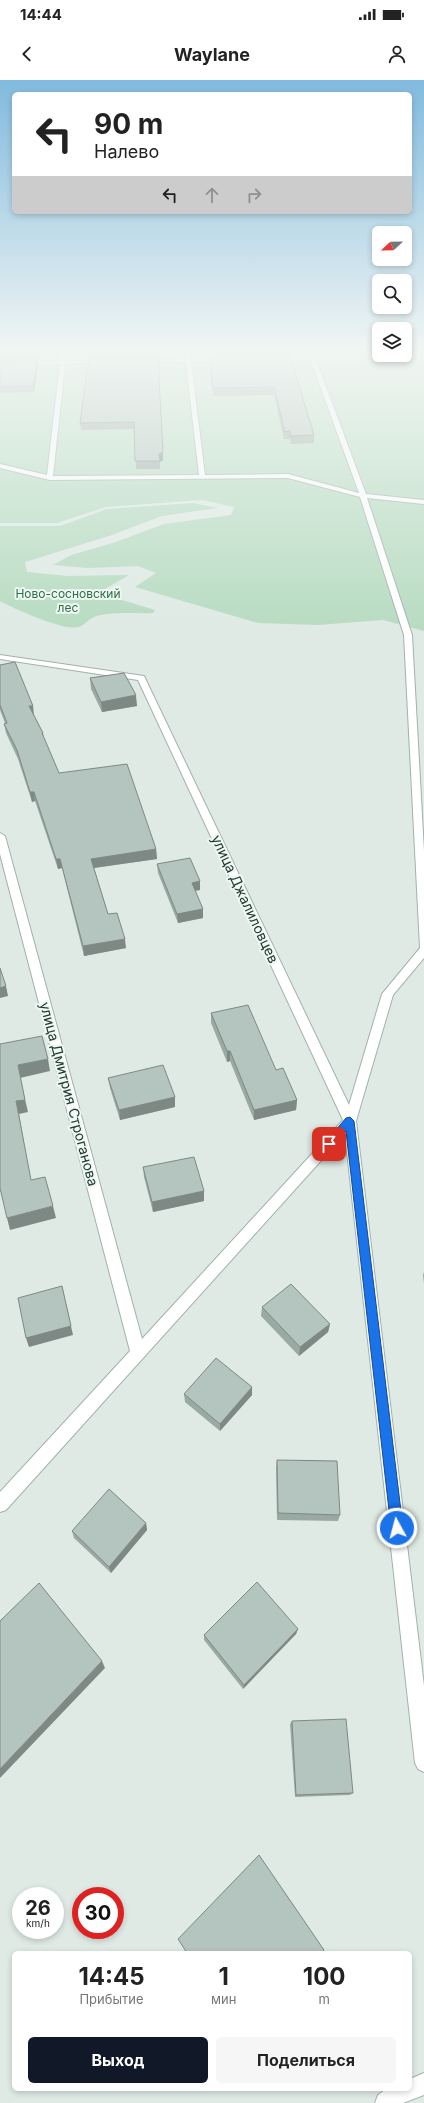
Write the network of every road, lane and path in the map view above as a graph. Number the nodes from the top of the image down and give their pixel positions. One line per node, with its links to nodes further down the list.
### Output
1 (54, 443): 6 (street)
2 (198, 443): 5 (street)
3 (343, 443): 7 (street)
4 (0, 466): 6 (street)
5 (202, 476): 6 (street); 7 (street)
6 (50, 478)
7 (363, 496): 8 (street); 11 (street)
8 (424, 502)
9 (0, 657): 13 (street, улица Джалиловцев)
10 (0, 836): 14 (street, улица Дмитрия Строганова)
11 (424, 946)
12 (424, 952): 13 (street)
13 (350, 1121): 14 (street); 16 (street)
14 (138, 1352): 15 (street)
15 (0, 1504)
16 (424, 1763)
17 (424, 2084): 18 (street)
18 (412, 2089)
19 (406, 2091): 20 (street)
20 (386, 2103)

